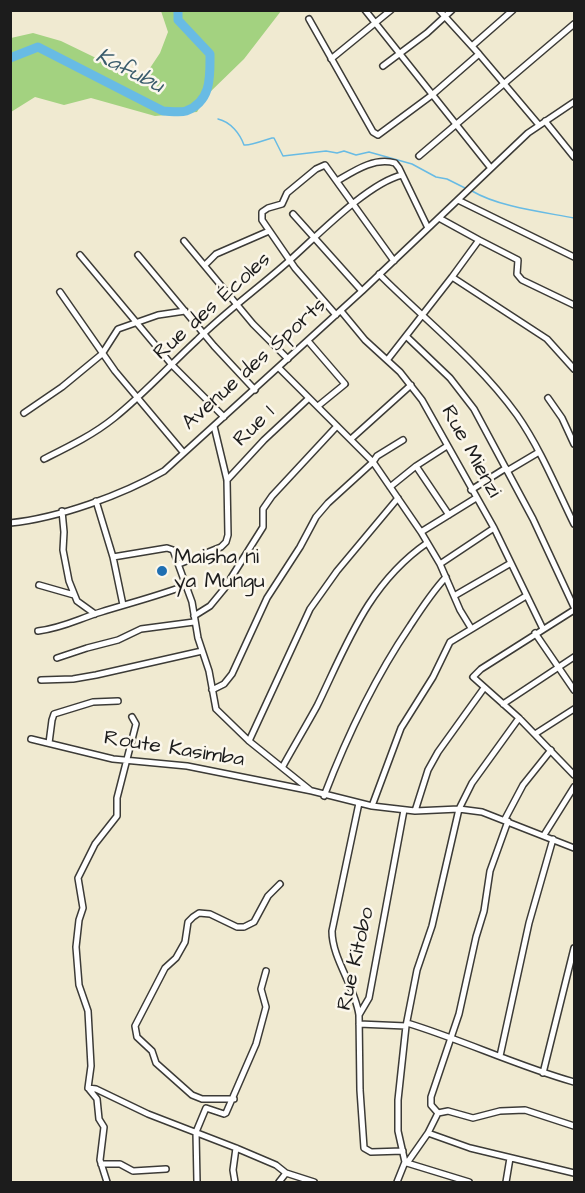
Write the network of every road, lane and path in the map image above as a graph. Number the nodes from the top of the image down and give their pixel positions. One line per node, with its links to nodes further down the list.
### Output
1 (365, 10): 8 (street)
2 (390, 10): 8 (street)
3 (440, 10): 6 (street)
4 (452, 10): 6 (street)
5 (513, 10): 10 (street)
6 (445, 17): 10 (street); 12 (street)
7 (309, 19): 13 (street)
8 (376, 24): 12 (street); 13 (street)
9 (574, 24): 15 (street)
10 (472, 46): 11 (street)
11 (479, 54): 15 (street); 16 (street)
12 (400, 55): 14 (street); 16 (street)
13 (331, 58): 16 (street)
14 (383, 66)
15 (504, 85): 19 (street); 20 (street)
16 (432, 95): 19 (street)
17 (574, 102): 18 (street)
18 (545, 121): 20 (street); 22 (street)
19 (456, 124): 21 (street); 23 (street)
20 (538, 125): 23 (street)
21 (419, 156)
22 (574, 157)
23 (490, 168): 26 (street, Avenue des Sports)
24 (402, 176): 25 (street); 27 (street, Rue des Écoles); 30 (street)
25 (336, 181): 27 (street); 31 (street, Rue Mienzi)
26 (458, 200): 29 (street, Avenue des Sports); 37 (street)
27 (353, 205): 32 (street, Rue des Écoles); 39 (street)
28 (293, 214): 32 (street)
29 (439, 218): 30 (street, Avenue des Sports); 33 (street)
30 (428, 228): 39 (street, Avenue des Sports)
31 (269, 231): 38 (street, Rue Mienzi); 40 (street)
32 (314, 238): 38 (street, Rue des Écoles); 43 (street)
33 (479, 240): 42 (street); 46 (street)
34 (184, 241): 40 (street)
35 (80, 255): 50 (street)
36 (138, 255): 47 (street)
37 (574, 257)
38 (290, 261): 45 (street, Rue des Écoles); 48 (street, Rue Mienzi)
39 (394, 261): 41 (street, Avenue des Sports)
40 (205, 265): 45 (street)
41 (379, 274): 43 (street, Avenue des Sports); 49 (street)
42 (452, 278): 49 (street); 59 (street)
43 (362, 291): 48 (street, Avenue des Sports)
44 (60, 292): 54 (street)
45 (237, 304): 51 (street, Rue des Écoles); 55 (street)
46 (574, 305)
47 (184, 311): 50 (street); 51 (street)
48 (338, 313): 53 (street, Avenue des Sports); 56 (street, Rue Mienzi)
49 (422, 316): 52 (street); 75 (street)
50 (138, 323): 54 (street); 57 (street)
51 (203, 334): 57 (street, Rue des Écoles); 61 (street)
52 (406, 336): 56 (street); 79 (street)
53 (308, 341): 55 (street, Avenue des Sports); 65 (street)
54 (102, 354): 62 (street); 66 (street)
55 (288, 359): 58 (street, Avenue des Sports)
56 (388, 359): 60 (street, Rue Mienzi)
57 (172, 365): 62 (street, Rue des Écoles); 67 (street)
58 (279, 368): 61 (street, Avenue des Sports); 63 (street)
59 (574, 369)
60 (411, 385): 70 (street); 73 (street, Rue Mienzi)
61 (255, 390): 67 (street, Avenue des Sports)
62 (138, 398): 74 (street); 76 (street, Rue des Écoles)
63 (309, 398): 65 (street); 80 (street, Rue 1)
64 (548, 398): 72 (street)
65 (318, 406): 69 (street)
66 (24, 413)
67 (224, 417): 68 (street, Avenue des Sports)
68 (214, 426): 74 (street, Avenue des Sports); 80 (street, Rue 1)
69 (337, 426): 70 (street); 106 (street)
70 (351, 440): 77 (street)
71 (402, 440): 77 (street)
72 (574, 444)
73 (447, 446): 78 (street); 82 (street, Rue Mienzi)
74 (183, 452): 85 (street, Avenue des Sports)
75 (539, 452): 79 (street); 89 (street)
76 (44, 459)
77 (373, 462): 81 (street); 117 (street)
78 (416, 466): 81 (street); 87 (street)
79 (506, 469): 82 (street); 104 (street)
80 (227, 480): 95 (street, Rue 1)
81 (390, 487): 83 (street)
82 (471, 490): 84 (street, Rue Mienzi)
83 (398, 498): 91 (street); 126 (street)
84 (476, 498): 87 (street); 90 (street, Rue Mienzi)
85 (96, 501): 86 (street, Avenue des Sports); 93 (street)
86 (62, 511): 88 (street, Avenue des Sports); 100 (street)
87 (449, 514): 91 (street)
88 (10, 522)
89 (574, 524)
90 (494, 528): 94 (street, Rue Mienzi); 96 (street)
91 (421, 532): 92 (street)
92 (427, 543): 96 (street); 130 (street)
93 (113, 557): 95 (street); 103 (street)
94 (511, 563): 101 (street); 102 (street, Rue Mienzi)
95 (178, 564): 99 (street, Route Kasimba)
96 (440, 564): 97 (street)
97 (446, 578): 101 (street); 134 (street)
98 (39, 585): 100 (street)
99 (186, 585): 103 (street); 106 (street, Route Kasimba)
100 (74, 595): 105 (street)
101 (454, 596): 107 (street)
102 (526, 596): 107 (street); 108 (street, Rue Mienzi)
103 (123, 605): 105 (street)
104 (574, 608): 108 (street)
105 (95, 614): 109 (street)
106 (194, 619): 111 (street, Route Kasimba); 113 (street)
107 (471, 628): 136 (street)
108 (543, 629): 110 (street)
109 (38, 631)
110 (535, 633): 114 (street); 116 (street)
111 (202, 651): 115 (street); 117 (street, Route Kasimba)
112 (574, 657): 114 (street)
113 (57, 658)
114 (559, 666): 118 (street); 120 (street)
115 (41, 680)
116 (484, 688): 120 (street); 139 (street)
117 (212, 690): 126 (street, Route Kasimba)
118 (574, 690)
119 (118, 701): 127 (street)
120 (503, 704): 123 (street)
121 (574, 708): 124 (street)
122 (132, 717): 129 (street)
123 (519, 718): 124 (street); 137 (street)
124 (535, 734): 128 (street)
125 (31, 739): 127 (street, Route Kasimba)
126 (249, 741): 130 (street, Route Kasimba)
127 (49, 743): 129 (street, Route Kasimba)
128 (551, 750): 131 (street); 140 (street)
129 (127, 760): 133 (street, Route Kasimba); 154 (street)
130 (283, 766): 133 (street, Route Kasimba)
131 (574, 775)
132 (574, 787): 141 (street)
133 (312, 791): 134 (street, Route Kasimba)
134 (324, 796): 135 (street, Route Kasimba)
135 (359, 803): 136 (street, Route Kasimba); 147 (street)
136 (372, 806): 138 (street, Route Kasimba)
137 (459, 809): 139 (street, Route Kasimba); 140 (street, Route Kasimba); 149 (street)
138 (404, 810): 139 (street, Route Kasimba); 147 (street, Rue Kitobo)
139 (415, 811)
140 (506, 820): 141 (street, Route Kasimba); 150 (street)
141 (544, 835): 142 (street, Route Kasimba)
142 (553, 839): 143 (street, Route Kasimba); 151 (street)
143 (574, 848)
144 (280, 884): 155 (street)
145 (574, 948): 152 (street)
146 (266, 971): 155 (street)
147 (359, 1015): 148 (street, Rue Kitobo)
148 (359, 1024): 149 (street); 161 (street, Rue Kitobo)
149 (406, 1024): 150 (street); 161 (street)
150 (452, 1038): 151 (street); 156 (street)
151 (500, 1056): 152 (street)
152 (543, 1073): 153 (street)
153 (574, 1083)
154 (88, 1088): 158 (street); 164 (street)
155 (234, 1099): 158 (street)
156 (438, 1113): 157 (street); 159 (street)
157 (574, 1126)
158 (196, 1132): 160 (street); 170 (street)
159 (428, 1133): 162 (street); 163 (street)
160 (236, 1148): 166 (street); 171 (street)
161 (403, 1151): 163 (street)
162 (510, 1158): 167 (street); 176 (street)
163 (406, 1163): 174 (street); 175 (street)
164 (101, 1164): 165 (street); 169 (street)
165 (166, 1169)
166 (286, 1173): 172 (street); 173 (street)
167 (574, 1173)
168 (116, 1179): 169 (street)
169 (107, 1182)
170 (197, 1182)
171 (235, 1182)
172 (279, 1182)
173 (314, 1182)
174 (398, 1182)
175 (469, 1182)
176 (506, 1182)

